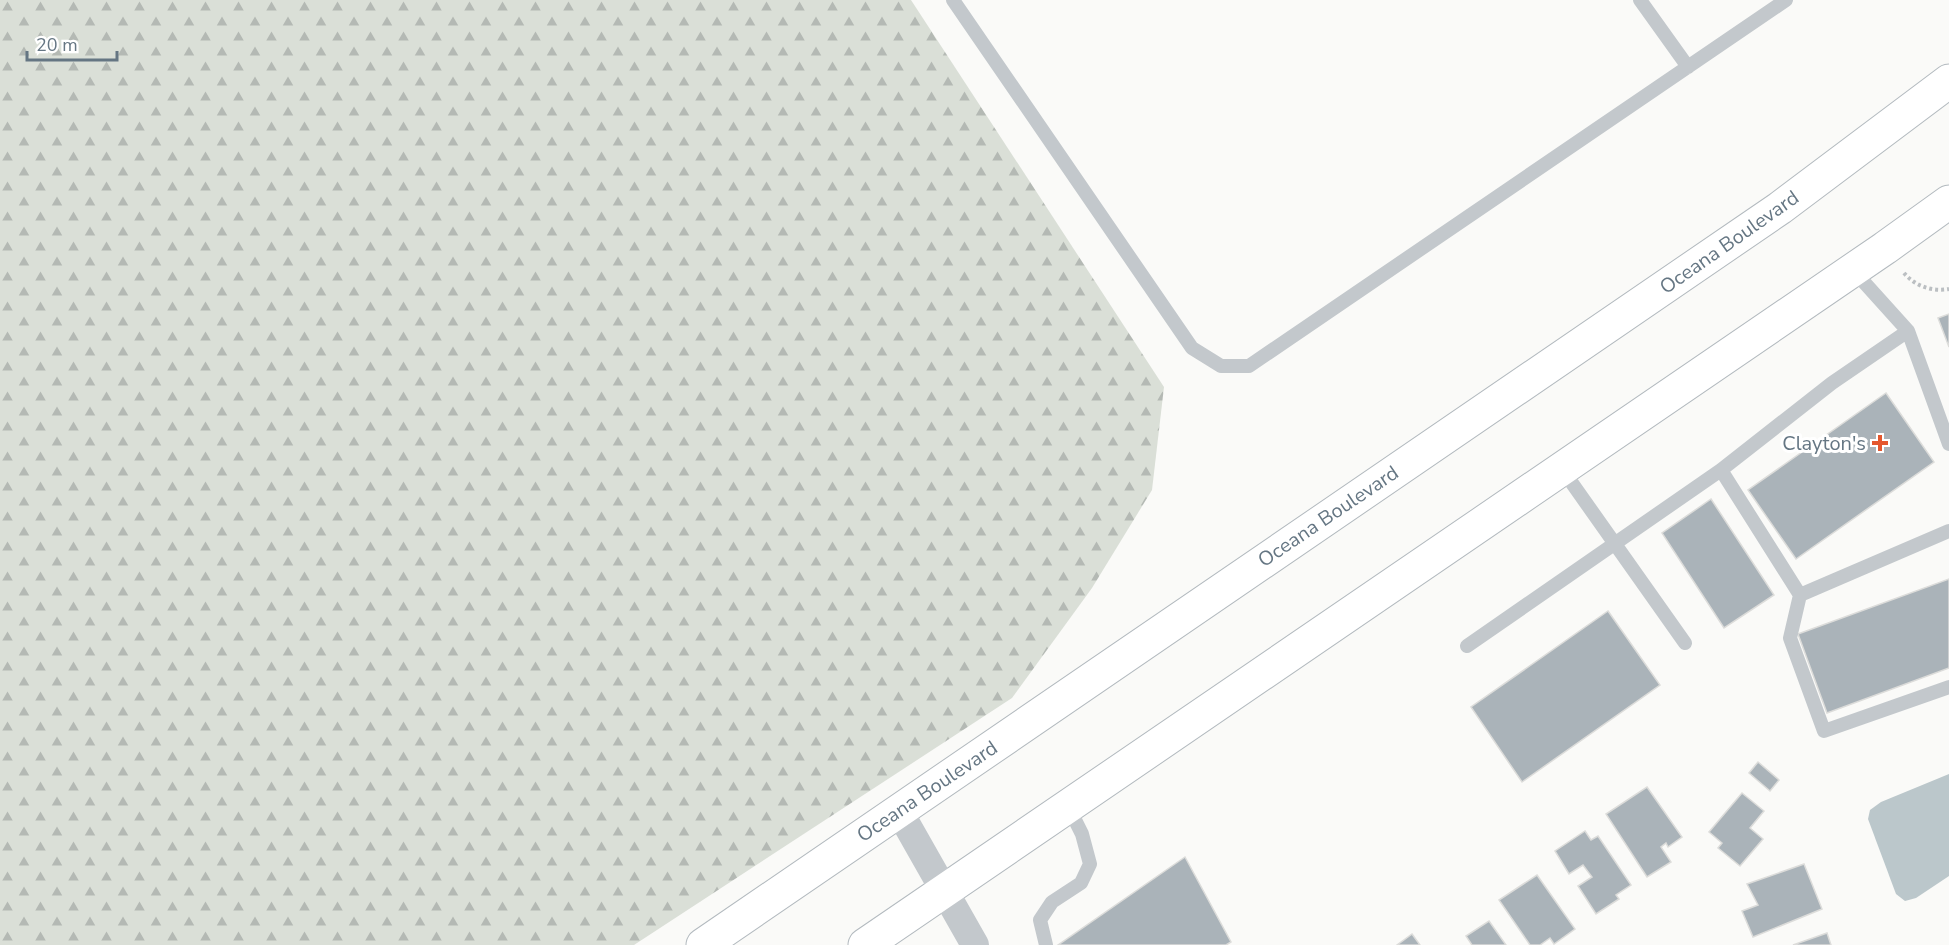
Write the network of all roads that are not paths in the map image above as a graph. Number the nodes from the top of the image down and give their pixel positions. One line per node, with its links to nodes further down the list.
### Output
1 (953, 0): 4 (lane)
2 (1641, 0): 4 (lane)
3 (1786, 0): 4 (lane)
4 (1688, 67)
5 (1949, 81): 19 (main road, Oceana Boulevard)
6 (1949, 202): 7 (main road)
7 (1853, 270): 8 (lane); 10 (main road)
8 (1908, 331): 9 (lane); 11 (lane)
9 (1949, 444)
10 (1562, 469): 13 (lane); 18 (main road)
11 (1721, 470): 13 (lane); 14 (lane)
12 (1949, 531): 14 (lane)
13 (1615, 542): 15 (lane); 16 (lane)
14 (1800, 595): 17 (lane)
15 (1685, 643)
16 (1467, 646)
17 (1949, 687)
18 (1068, 806): 20 (main road); 24 (lane)
19 (899, 811): 20 (street); 21 (main road, Oceana Boulevard)
20 (944, 891): 22 (main road); 23 (street)
21 (703, 945)
22 (865, 945)
23 (975, 945)
24 (1046, 945)

